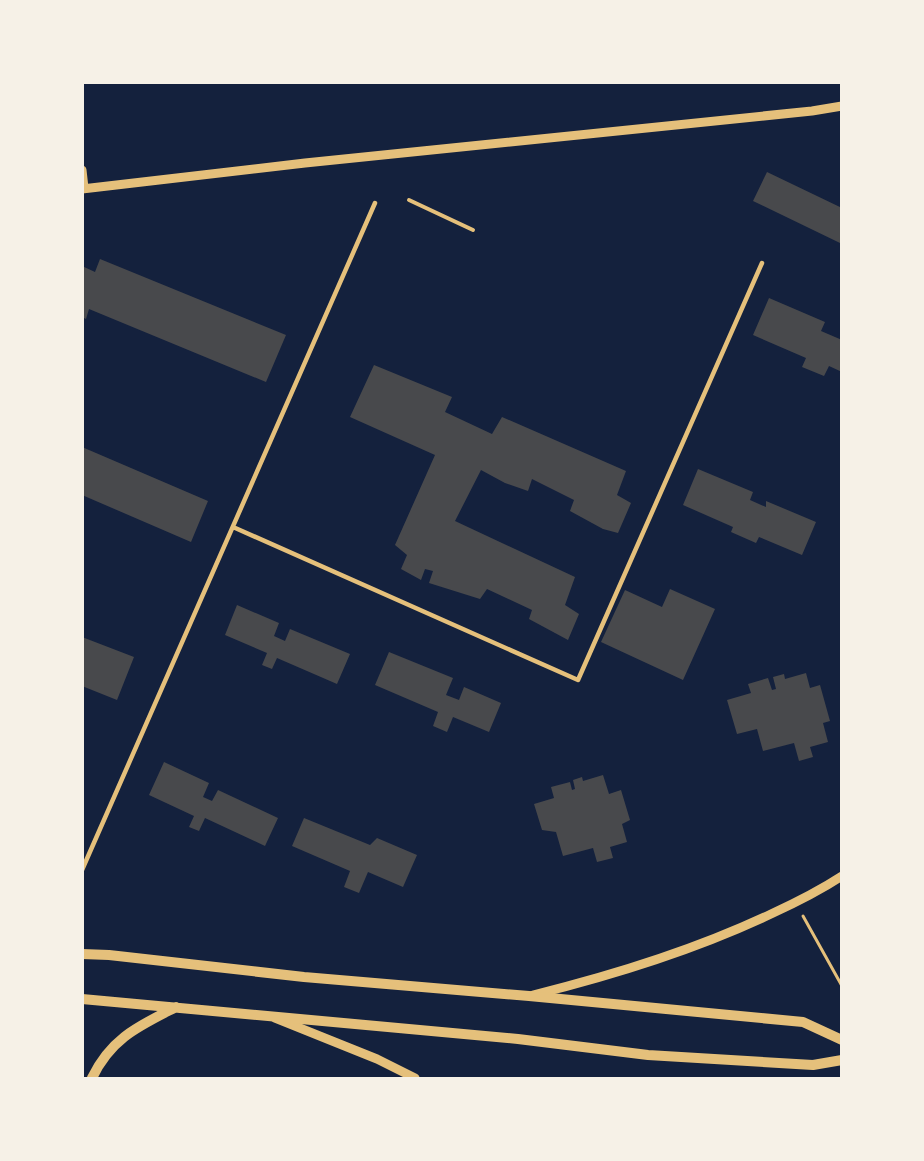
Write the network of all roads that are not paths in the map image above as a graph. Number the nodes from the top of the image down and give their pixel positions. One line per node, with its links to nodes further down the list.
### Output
1 (842, 106): 3 (street)
2 (82, 170): 3 (street)
3 (83, 188)
4 (409, 200): 6 (lane)
5 (375, 204): 8 (street)
6 (473, 230)
7 (762, 263): 8 (street)
8 (233, 527): 9 (street)
9 (82, 870)
10 (842, 876): 12 (street)
11 (82, 954): 12 (main road)
12 (528, 996): 16 (main road)
13 (82, 999): 14 (main road)
14 (176, 1007): 15 (main road); 18 (main road)
15 (271, 1016): 17 (main road); 19 (street)
16 (842, 1040)
17 (842, 1060)
18 (92, 1078)
19 (415, 1078)

